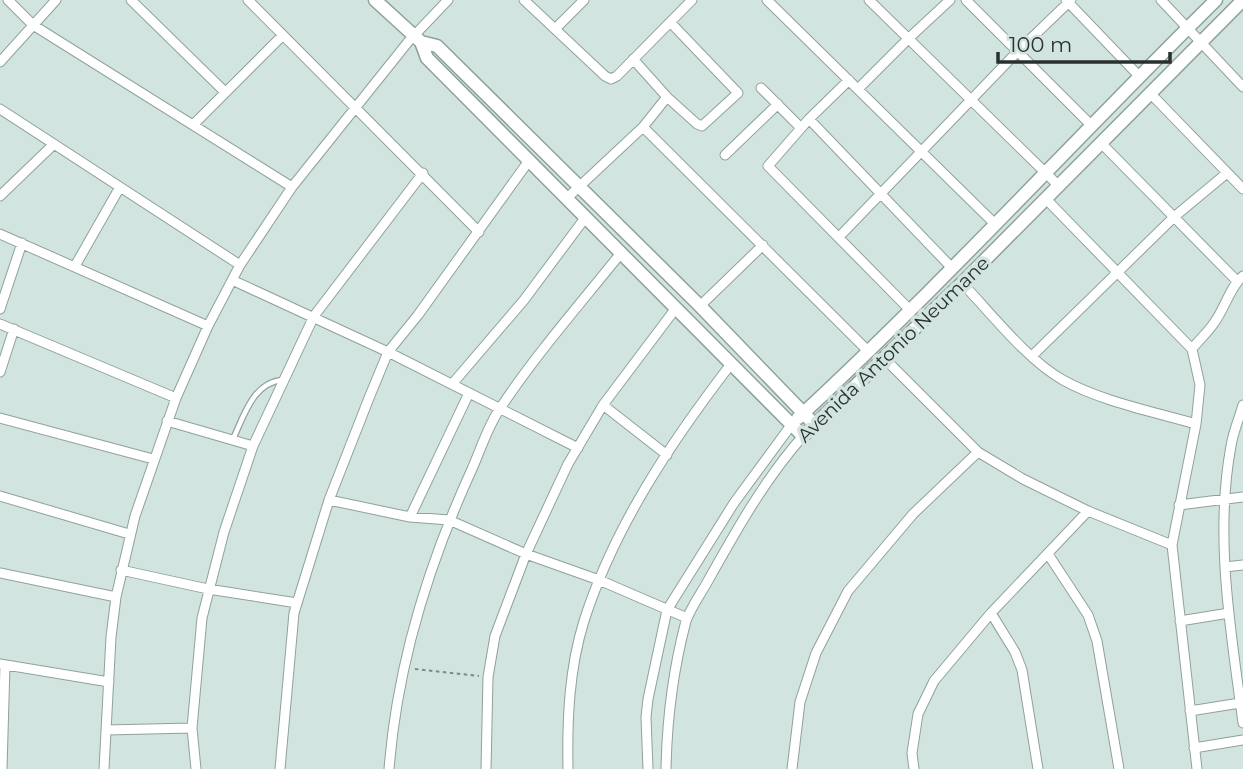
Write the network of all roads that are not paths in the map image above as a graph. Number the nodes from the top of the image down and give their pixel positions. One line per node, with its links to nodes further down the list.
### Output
1 (8, 0): 19 (street)
2 (56, 0): 19 (street)
3 (131, 0): 34 (street)
4 (248, 0): 22 (street)
5 (375, 0): 24 (street)
6 (448, 0): 24 (street)
7 (524, 0): 21 (street)
8 (584, 0): 21 (street)
9 (692, 0): 18 (street)
10 (767, 0): 30 (street)
11 (869, 0): 23 (street)
12 (950, 0): 23 (street)
13 (966, 0): 26 (street)
14 (1161, 0): 20 (street)
15 (1216, 0): 20 (street, Avenida Antonio Neumane)
16 (1243, 0): 25 (street, Avenida Antonio Neumane)
17 (1069, 1): 26 (street); 29 (street)
18 (670, 22): 27 (street); 36 (street)
19 (33, 25): 28 (street); 42 (street)
20 (1188, 28): 25 (street); 29 (street, Avenida Antonio Neumane)
21 (555, 29): 27 (street)
22 (283, 34): 34 (street); 39 (street)
23 (909, 38): 33 (street); 37 (street)
24 (417, 39): 39 (street); 50 (street); 54 (street)
25 (1201, 42): 31 (street); 35 (street, Avenida Antonio Neumane)
26 (1018, 51): 37 (street); 43 (street)
27 (634, 59): 36 (street)
28 (0, 62)
29 (1139, 76): 43 (street, Avenida Antonio Neumane)
30 (849, 80): 33 (street); 41 (street)
31 (1243, 87)
32 (761, 88): 38 (street)
33 (858, 89): 48 (street)
34 (225, 92): 42 (street)
35 (1150, 93): 47 (street, Avenida Antonio Neumane); 53 (street)
36 (667, 97): 44 (street)
37 (972, 99): 48 (street); 52 (street)
38 (778, 104): 45 (street); 49 (street)
39 (355, 108): 51 (street); 57 (street)
40 (0, 109): 46 (street)
41 (809, 119): 45 (street); 59 (street)
42 (193, 125): 57 (street)
43 (1091, 125): 52 (street, Avenida Antonio Neumane)
44 (643, 127): 54 (street); 70 (street)
45 (802, 128): 68 (street)
46 (54, 144): 56 (street); 60 (street)
47 (1102, 144): 55 (street, Avenida Antonio Neumane); 63 (street)
48 (921, 152): 59 (street); 65 (street)
49 (725, 155)
50 (528, 162): 62 (street); 66 (street)
51 (423, 173): 66 (street); 83 (street)
52 (1046, 173): 55 (street); 65 (street, Avenida Antonio Neumane)
53 (1227, 173): 58 (street); 63 (street)
54 (580, 186): 62 (street); 79 (street)
55 (1059, 186): 61 (street, Avenida Antonio Neumane)
56 (120, 187): 72 (street); 73 (street)
57 (292, 187): 72 (street)
58 (1243, 189)
59 (881, 193): 68 (street); 74 (street)
60 (0, 197)
61 (1045, 198): 75 (street); 78 (street, Avenida Antonio Neumane)
62 (566, 199): 64 (street)
63 (1174, 217): 75 (street); 76 (street)
64 (585, 218): 71 (street); 95 (street)
65 (996, 224): 74 (street, Avenida Antonio Neumane)
66 (479, 232): 89 (street)
67 (0, 234): 69 (street)
68 (839, 237): 82 (street)
69 (22, 243): 73 (street); 81 (street)
70 (763, 245): 79 (street); 88 (street)
71 (621, 253): 80 (street); 100 (street)
72 (240, 265): 77 (street)
73 (75, 266): 85 (street)
74 (952, 268): 82 (street, Avenida Antonio Neumane)
75 (1118, 273): 87 (street); 90 (street)
76 (1240, 279): 87 (street)
77 (232, 280): 83 (street); 85 (street)
78 (962, 283): 90 (street); 91 (street, Avenida Antonio Neumane)
79 (700, 306): 101 (street)
80 (676, 308): 92 (street); 98 (street)
81 (0, 309)
82 (909, 309): 88 (street, Avenida Antonio Neumane)
83 (314, 316): 89 (street); 94 (street)
84 (0, 324): 86 (street)
85 (208, 326): 97 (street)
86 (14, 329): 93 (street); 97 (street)
87 (1192, 348): 106 (street)
88 (867, 351): 101 (street, Avenida Antonio Neumane)
89 (388, 352): 95 (street); 117 (street)
90 (1032, 356): 106 (street)
91 (885, 359): 105 (street, Avenida Antonio Neumane); 111 (street)
92 (731, 364): 104 (street); 112 (street)
93 (0, 372)
94 (283, 380): 108 (lane); 109 (street)
95 (453, 383): 96 (street)
96 (470, 393): 100 (street); 120 (street)
97 (176, 398): 103 (street)
98 (603, 405): 110 (street); 112 (street)
99 (1243, 405): 116 (street)
100 (499, 409): 110 (street); 121 (street)
101 (803, 413): 104 (street, Avenida Antonio Neumane); 105 (street)
102 (0, 418): 113 (street)
103 (167, 421): 108 (street); 113 (street)
104 (792, 424): 107 (street); 134 (street, Avenida Antonio Neumane)
105 (814, 424): 107 (street, Avenida Antonio Neumane)
106 (1196, 424): 118 (street)
107 (803, 436): 137 (street, Avenida Antonio Neumane)
108 (233, 440): 109 (street)
109 (253, 446): 131 (street)
110 (578, 448): 124 (street)
111 (978, 452): 119 (street); 158 (street)
112 (667, 455): 130 (street)
113 (153, 459): 122 (street)
114 (0, 496): 122 (street)
115 (1243, 497): 116 (street)
116 (1224, 498): 118 (street); 127 (street)
117 (329, 499): 120 (street); 133 (street)
118 (1179, 505): 123 (street)
119 (1088, 511): 123 (street); 125 (street)
120 (410, 517): 121 (street)
121 (449, 520): 124 (street); 153 (street)
122 (130, 534): 128 (street)
123 (1171, 545): 138 (street)
124 (526, 554): 130 (street); 154 (street)
125 (1048, 554): 136 (street); 161 (street)
126 (1243, 565): 127 (street)
127 (1226, 567): 135 (street)
128 (121, 570): 131 (street); 132 (street)
129 (0, 573): 132 (street)
130 (599, 580): 134 (street); 155 (street)
131 (208, 589): 133 (street); 144 (street)
132 (116, 597): 140 (street)
133 (297, 603): 152 (street)
134 (667, 610): 137 (street); 156 (street, Avenida Antonio Neumane)
135 (1229, 612): 138 (street); 141 (street)
136 (991, 613): 159 (street); 160 (street)
137 (687, 618): 157 (street, Avenida Antonio Neumane)
138 (1180, 621): 142 (street)
139 (2, 664): 140 (street); 148 (street)
140 (110, 682): 145 (street)
141 (1240, 704): 142 (street); 143 (street)
142 (1190, 711): 147 (street)
143 (1243, 723)
144 (192, 728): 145 (street); 151 (street)
145 (106, 730): 150 (street)
146 (1243, 740): 147 (street)
147 (1194, 748): 162 (street)
148 (0, 749): 149 (street)
149 (2, 769)
150 (104, 769)
151 (196, 769)
152 (281, 769)
153 (389, 769)
154 (485, 769)
155 (568, 769)
156 (648, 769)
157 (666, 769)
158 (792, 769)
159 (914, 769)
160 (1038, 769)
161 (1119, 769)
162 (1196, 769)

